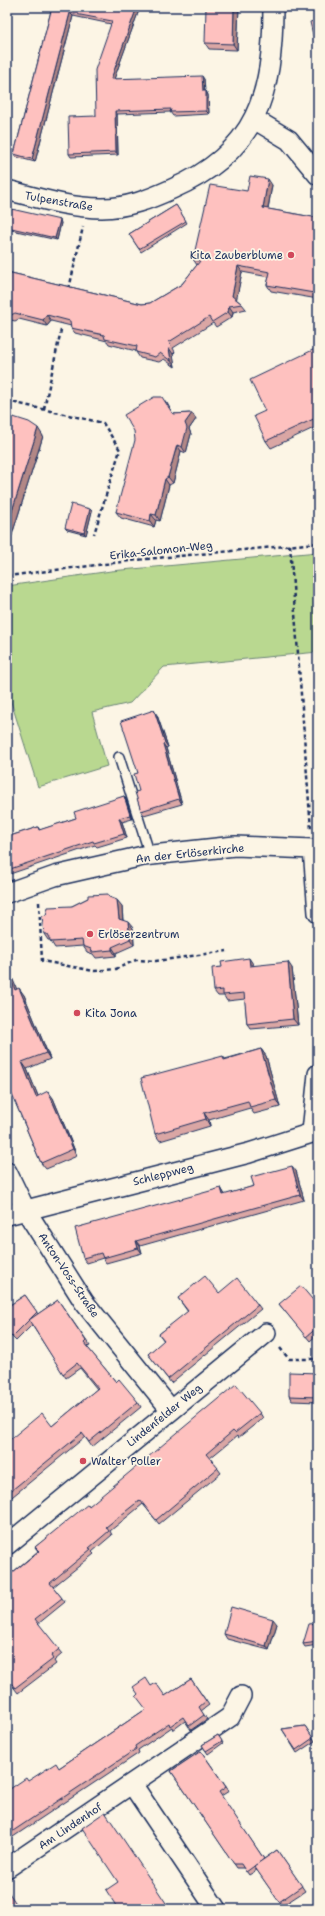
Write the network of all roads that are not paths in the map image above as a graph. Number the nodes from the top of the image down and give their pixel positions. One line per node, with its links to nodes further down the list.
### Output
1 (273, 7): 2 (street, Tulpenstraße)
2 (254, 119): 3 (street); 4 (street, Tulpenstraße)
3 (318, 175)
4 (7, 190)
5 (120, 758): 6 (lane)
6 (150, 855): 7 (street, An der Erlöserkirche); 8 (street, An der Erlöserkirche)
7 (7, 893)
8 (318, 913)
9 (318, 1074): 10 (street)
10 (315, 1132): 12 (street, Schleppweg)
11 (7, 1172): 12 (street, Anton-Voss-Straße)
12 (16, 1212): 14 (street, Anton-Voss-Straße)
13 (266, 1333): 14 (street, Lindenfelder Weg)
14 (170, 1410): 15 (street, Lindenfelder Weg)
15 (7, 1545)
16 (241, 1696): 17 (street, Am Lindenhof)
17 (132, 1784): 18 (street, Am Lindenhof); 19 (street)
18 (7, 1868)
19 (216, 1909)

